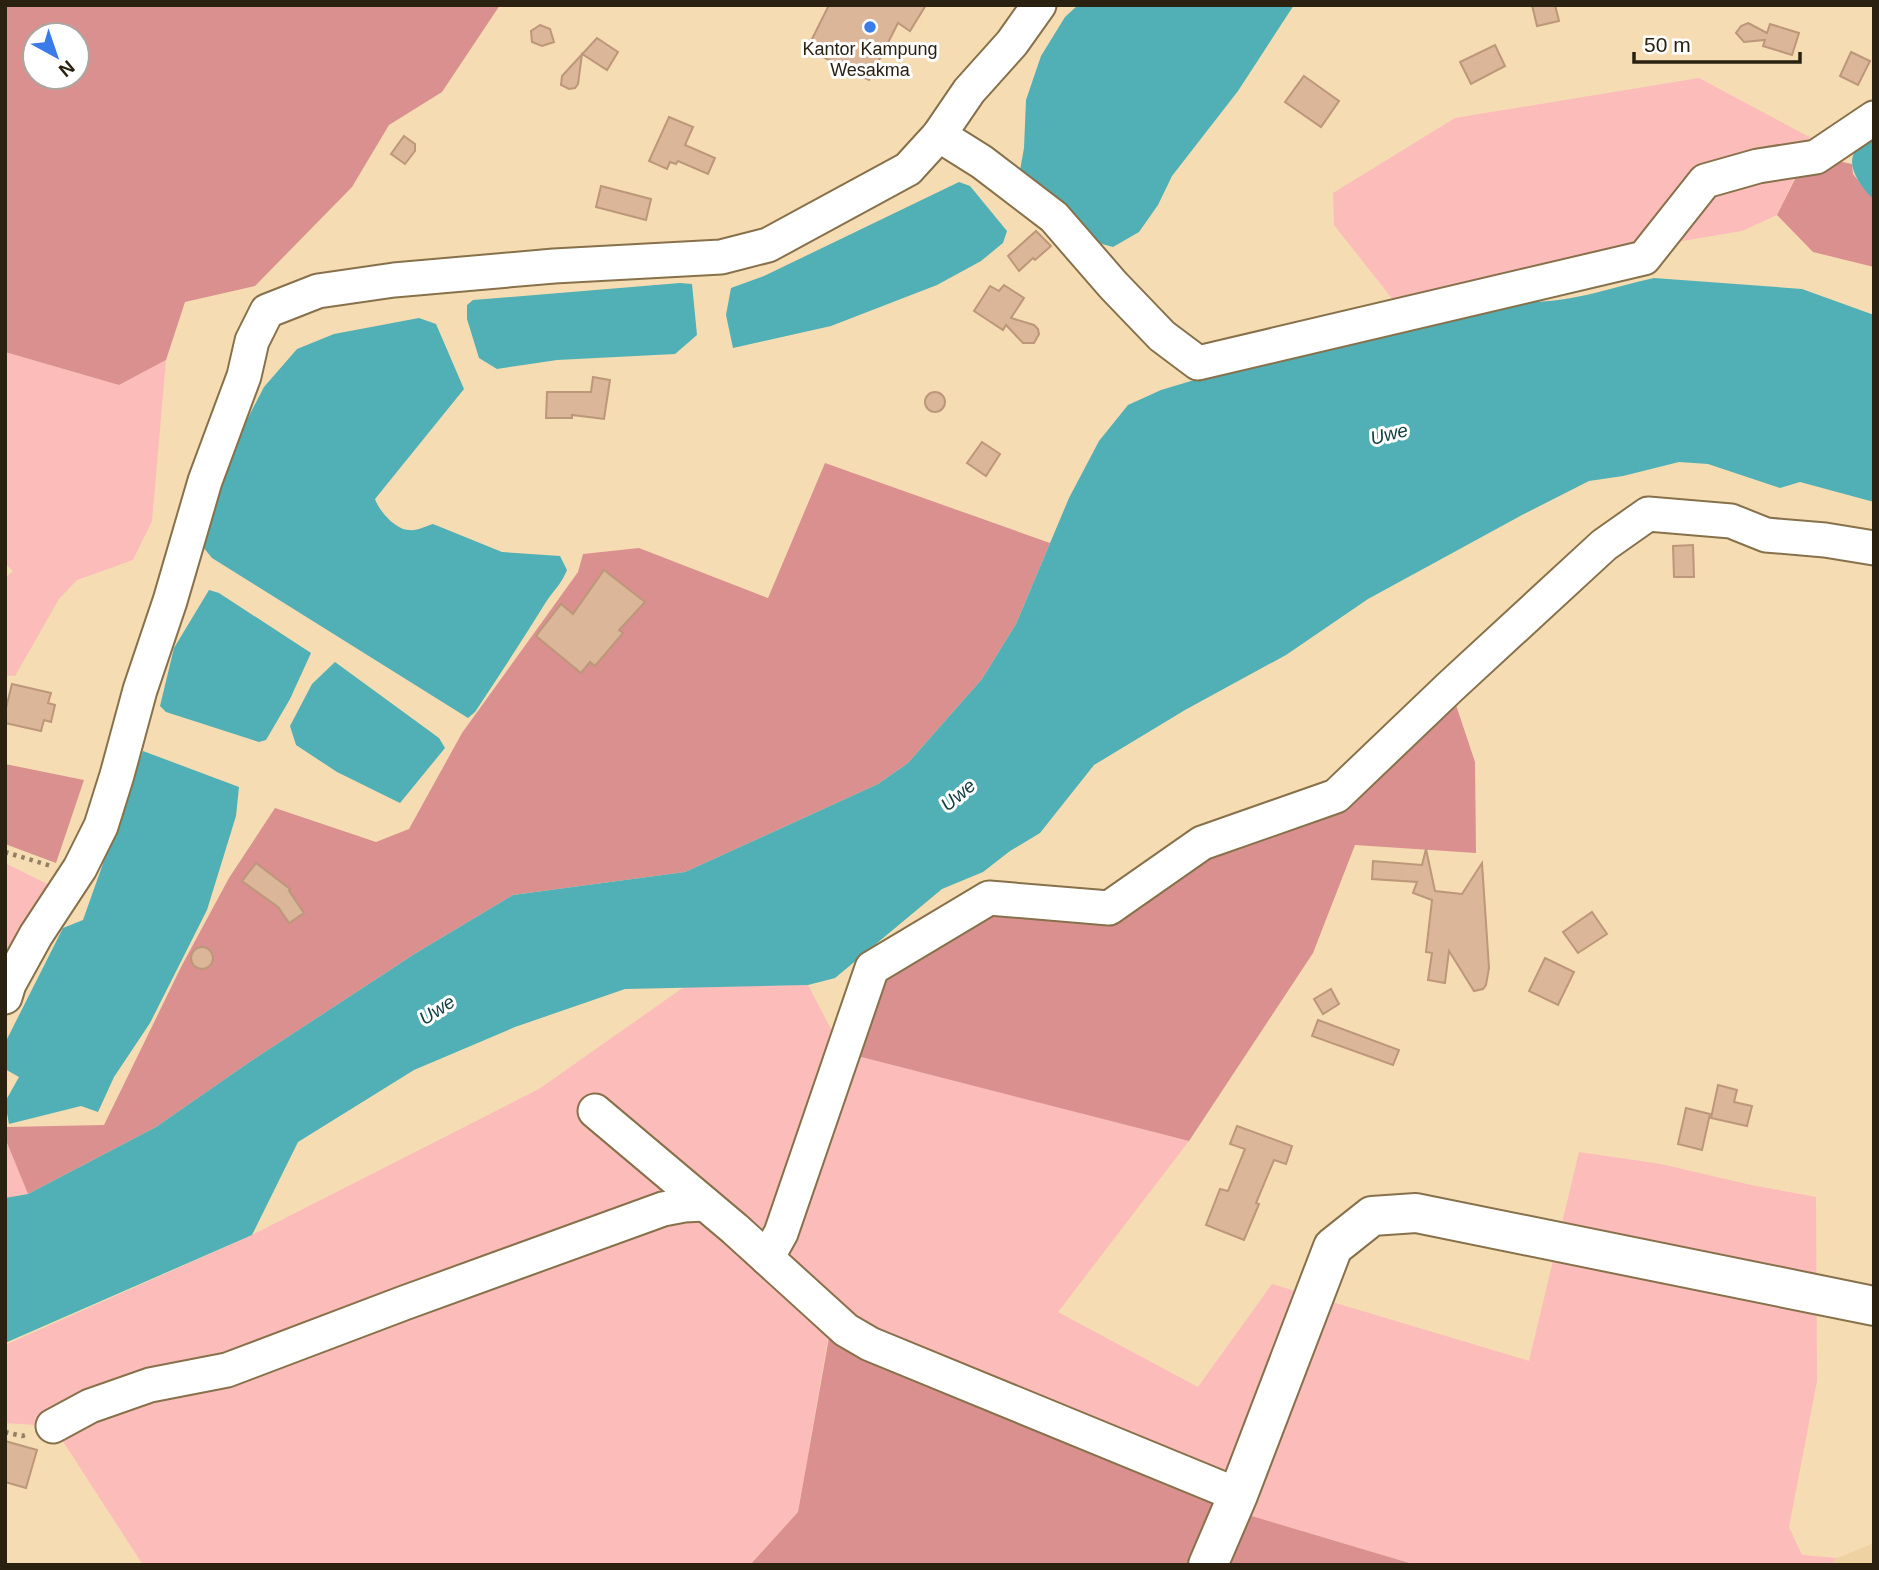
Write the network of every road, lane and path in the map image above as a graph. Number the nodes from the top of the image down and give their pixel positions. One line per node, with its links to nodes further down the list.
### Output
1 (1039, 5): 3 (street)
2 (1874, 118): 3 (street)
3 (939, 135): 6 (street)
4 (1874, 548): 10 (street)
5 (5, 852): 6 (path)
6 (79, 868): 7 (street)
7 (5, 997)
8 (595, 1111): 9 (street)
9 (705, 1204): 10 (street); 12 (street)
10 (767, 1258): 13 (street)
11 (1874, 1306): 13 (main road)
12 (53, 1426)
13 (1238, 1495): 14 (main road)
14 (1208, 1565)

